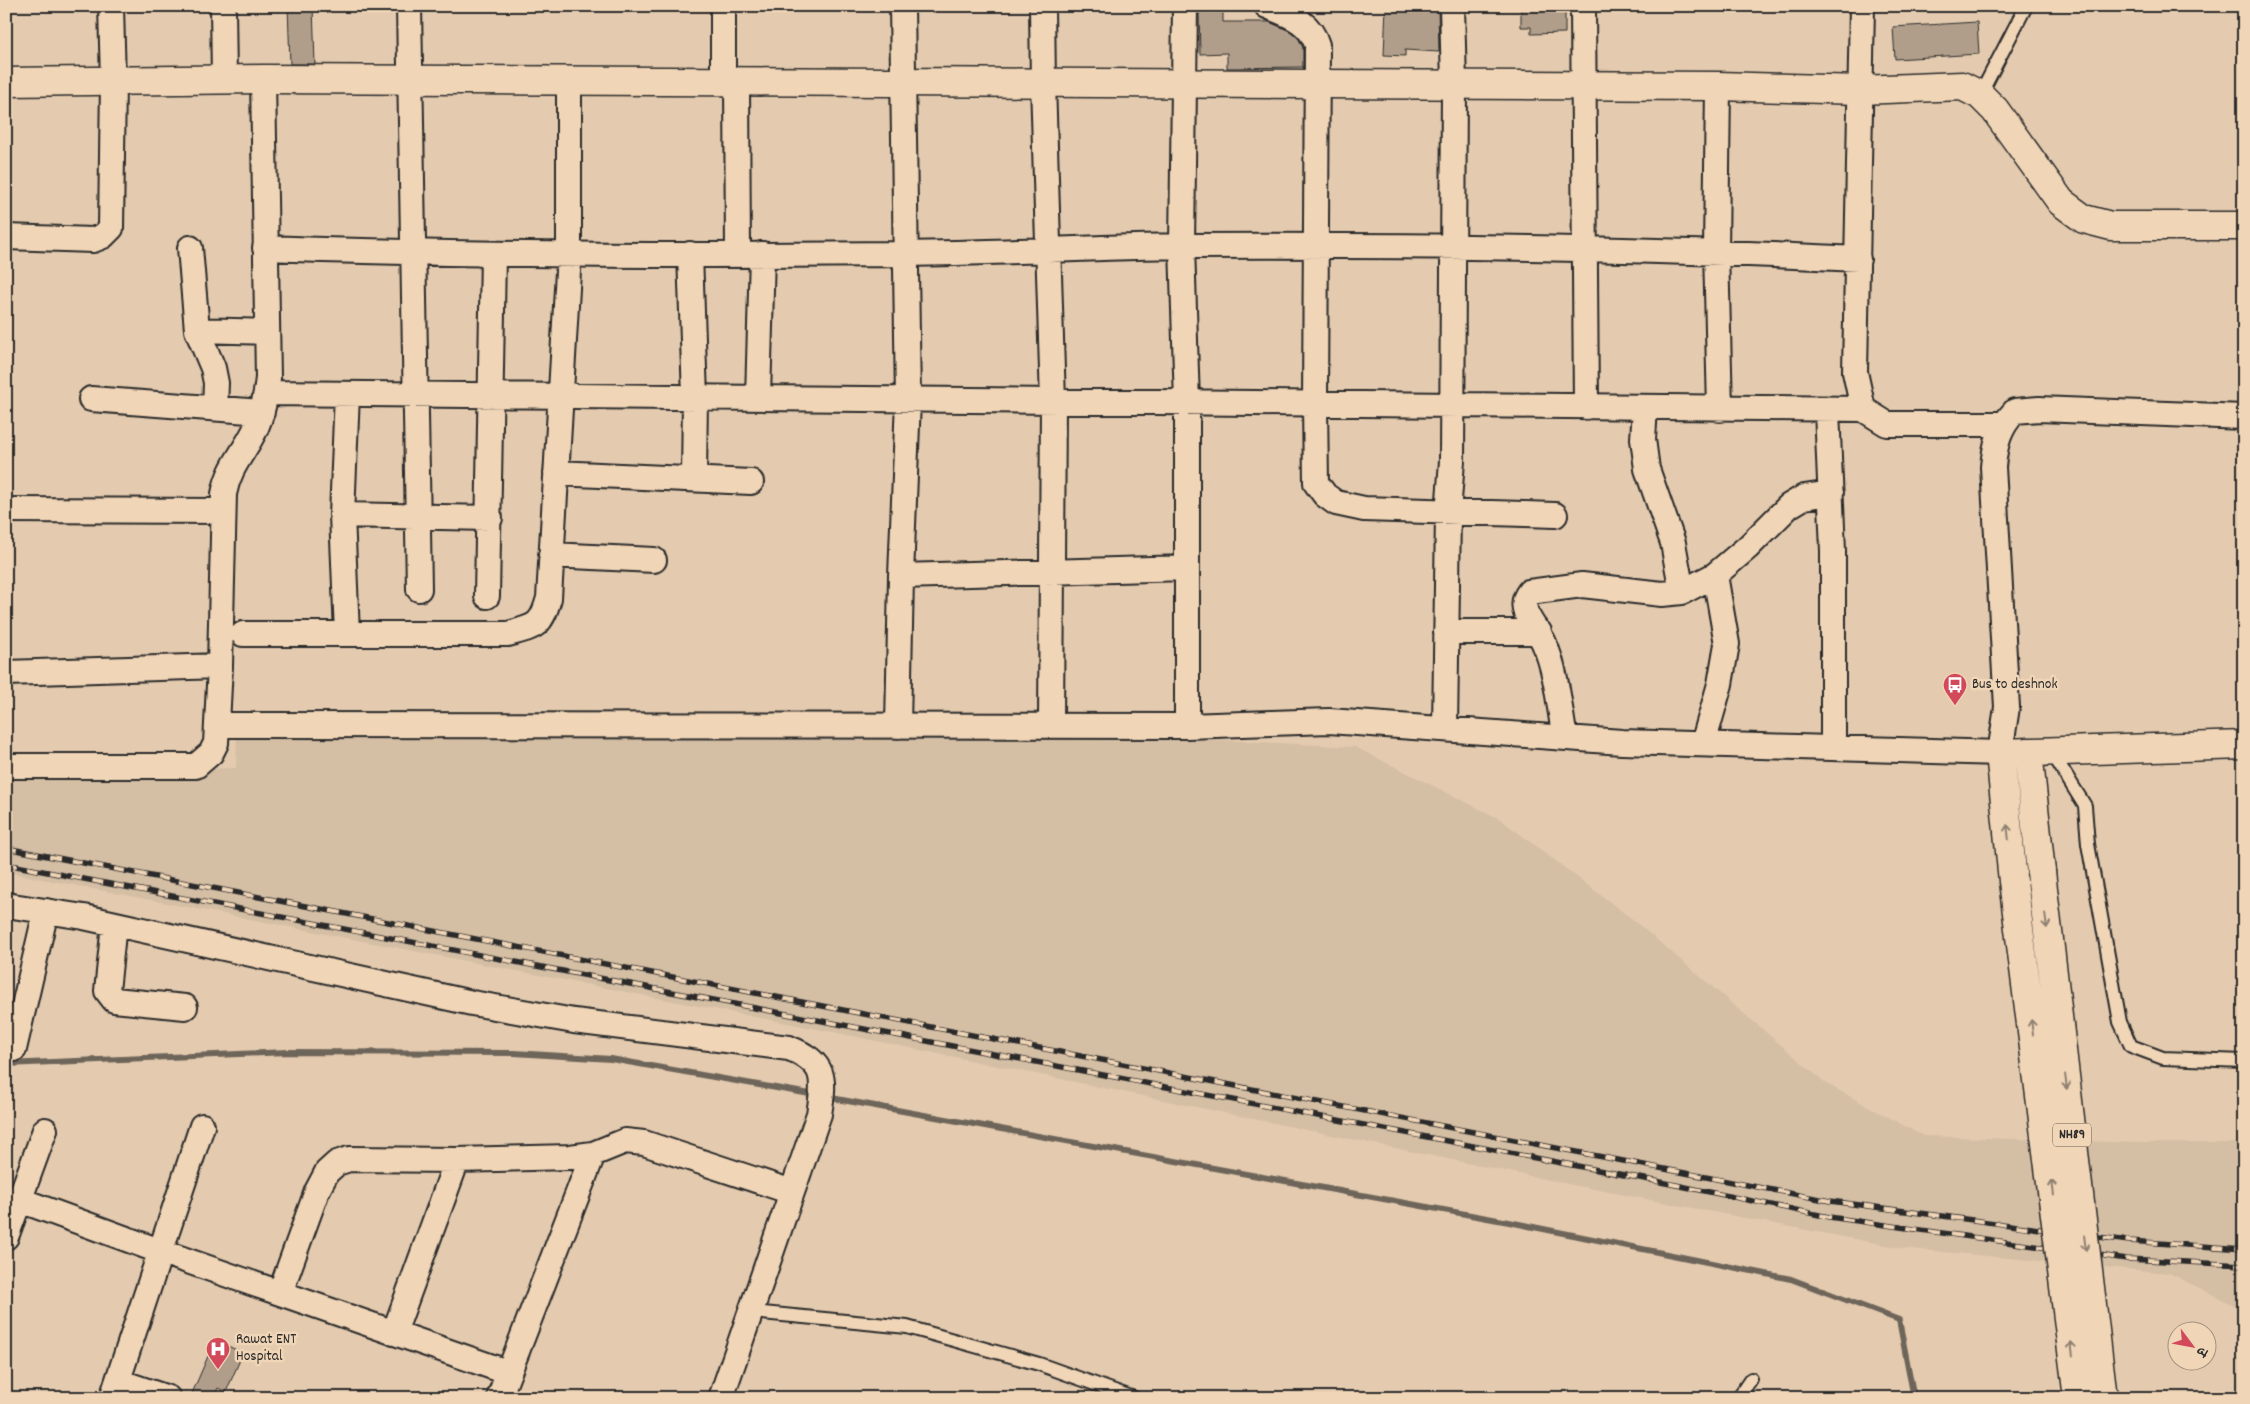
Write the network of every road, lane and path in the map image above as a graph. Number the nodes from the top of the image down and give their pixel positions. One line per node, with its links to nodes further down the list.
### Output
1 (111, 6): 19 (street)
2 (223, 6): 14 (street)
3 (409, 6): 15 (street)
4 (723, 6): 17 (street)
5 (902, 6): 20 (street)
6 (1042, 6): 21 (street)
7 (1185, 6): 22 (street)
8 (1267, 6): 23 (street)
9 (1452, 6): 24 (street)
10 (1583, 6): 25 (street)
11 (1862, 6): 27 (street)
12 (2026, 6): 28 (lane)
13 (262, 79): 14 (street); 15 (street); 34 (street)
14 (224, 80): 19 (street)
15 (410, 80): 16 (street); 39 (street)
16 (569, 80): 17 (street); 40 (street)
17 (730, 81): 20 (street); 42 (street)
18 (6, 82): 19 (street)
19 (113, 82): 30 (street)
20 (903, 83): 21 (street); 44 (street)
21 (1042, 83): 22 (street); 37 (street)
22 (1185, 84): 23 (street); 31 (street)
23 (1318, 84): 24 (street); 32 (street)
24 (1454, 85): 25 (street); 35 (street)
25 (1582, 86): 26 (street); 36 (street)
26 (1718, 86): 27 (street); 38 (street)
27 (1860, 90): 28 (street); 46 (street)
28 (1980, 94): 29 (street)
29 (2244, 226)
30 (6, 237)
31 (1182, 246): 32 (street); 37 (street); 59 (street)
32 (1317, 247): 35 (street); 60 (street)
33 (190, 248): 47 (street)
34 (266, 248): 39 (street); 48 (street)
35 (1453, 248): 36 (street); 61 (street)
36 (1585, 250): 38 (street); 62 (street)
37 (1049, 251): 44 (street); 57 (street)
38 (1716, 252): 46 (street); 65 (street)
39 (411, 253): 45 (street); 50 (street)
40 (569, 254): 41 (street); 45 (street); 52 (street)
41 (690, 254): 42 (street); 53 (street)
42 (738, 254): 43 (street)
43 (762, 254): 44 (street); 54 (street)
44 (906, 254): 56 (street)
45 (493, 255): 51 (street)
46 (1858, 259): 66 (street)
47 (198, 330): 48 (street); 63 (street)
48 (267, 332): 58 (street)
49 (347, 394): 50 (street); 58 (street); 77 (street)
50 (416, 395): 51 (street); 79 (street)
51 (491, 396): 52 (street); 80 (street)
52 (560, 396): 53 (street); 70 (street)
53 (694, 398): 54 (street); 71 (street)
54 (758, 398): 56 (street)
55 (91, 399): 63 (street)
56 (908, 400): 57 (street); 86 (street)
57 (1053, 402): 59 (street); 84 (street)
58 (264, 403): 63 (street); 75 (street)
59 (1187, 403): 60 (street); 83 (street)
60 (1315, 404): 61 (street); 76 (street)
61 (1452, 406): 62 (street); 76 (street)
62 (1586, 407): 64 (street)
63 (215, 408)
64 (1645, 408): 65 (street); 88 (street)
65 (1720, 409): 67 (street)
66 (1864, 409): 67 (street); 69 (street)
67 (1827, 410): 73 (street)
68 (2244, 416): 69 (street)
69 (2003, 424): 96 (street)
70 (556, 473): 71 (street); 81 (street)
71 (694, 478): 72 (street)
72 (751, 482)
73 (1831, 493): 85 (street); 105 (street)
74 (6, 510): 75 (street)
75 (223, 511): 94 (street)
76 (1448, 513): 78 (street); 90 (street)
77 (342, 515): 79 (street); 93 (street)
78 (1556, 515)
79 (418, 517): 80 (street); 87 (street)
80 (490, 518): 89 (street)
81 (552, 555): 82 (street); 93 (street)
82 (654, 560)
83 (1187, 568): 84 (street); 100 (street)
84 (1050, 572): 86 (street); 99 (street)
85 (1714, 575): 88 (street); 103 (street)
86 (901, 576): 98 (street)
87 (419, 589)
88 (1682, 592): 91 (street)
89 (487, 596)
90 (1446, 632): 91 (street); 101 (street)
91 (1538, 632): 102 (street)
92 (243, 634): 93 (street)
93 (346, 634)
94 (220, 666): 95 (street); 97 (street)
95 (6, 673)
96 (2008, 707): 106 (street); 107 (street)
97 (218, 725): 98 (street); 108 (street)
98 (898, 726): 99 (street)
99 (1051, 726): 100 (street)
100 (1187, 726): 101 (street)
101 (1444, 729): 102 (street)
102 (1565, 738): 103 (street)
103 (1703, 744): 105 (street)
104 (2244, 745): 106 (street)
105 (1833, 747): 107 (street)
106 (2039, 752): 107 (street); 114 (lane); 135 (street, NH89, one-way to 135, bridge)
107 (2000, 753): 134 (street, NH89, one-way to 107, bridge)
108 (6, 766)
109 (6, 905): 110 (street)
110 (46, 911): 111 (street); 113 (street)
111 (114, 924): 112 (street); 119 (street)
112 (184, 1007)
113 (14, 1048)
114 (2244, 1061)
115 (202, 1126): 122 (street)
116 (45, 1130): 120 (street)
117 (593, 1154): 118 (street); 119 (street); 126 (street)
118 (457, 1160): 123 (street); 125 (street)
119 (792, 1192): 124 (street)
120 (20, 1200): 121 (street); 122 (street)
121 (6, 1237)
122 (162, 1252): 123 (street); 128 (street)
123 (280, 1293): 125 (street)
124 (752, 1312): 131 (street); 132 (lane)
125 (394, 1333): 126 (street)
126 (507, 1372): 130 (street)
127 (1751, 1379): 133 (lane)
128 (115, 1389): 129 (street)
129 (168, 1398)
130 (499, 1398)
131 (721, 1398)
132 (1134, 1398)
133 (1738, 1398)
134 (2078, 1398)
135 (2103, 1398)

